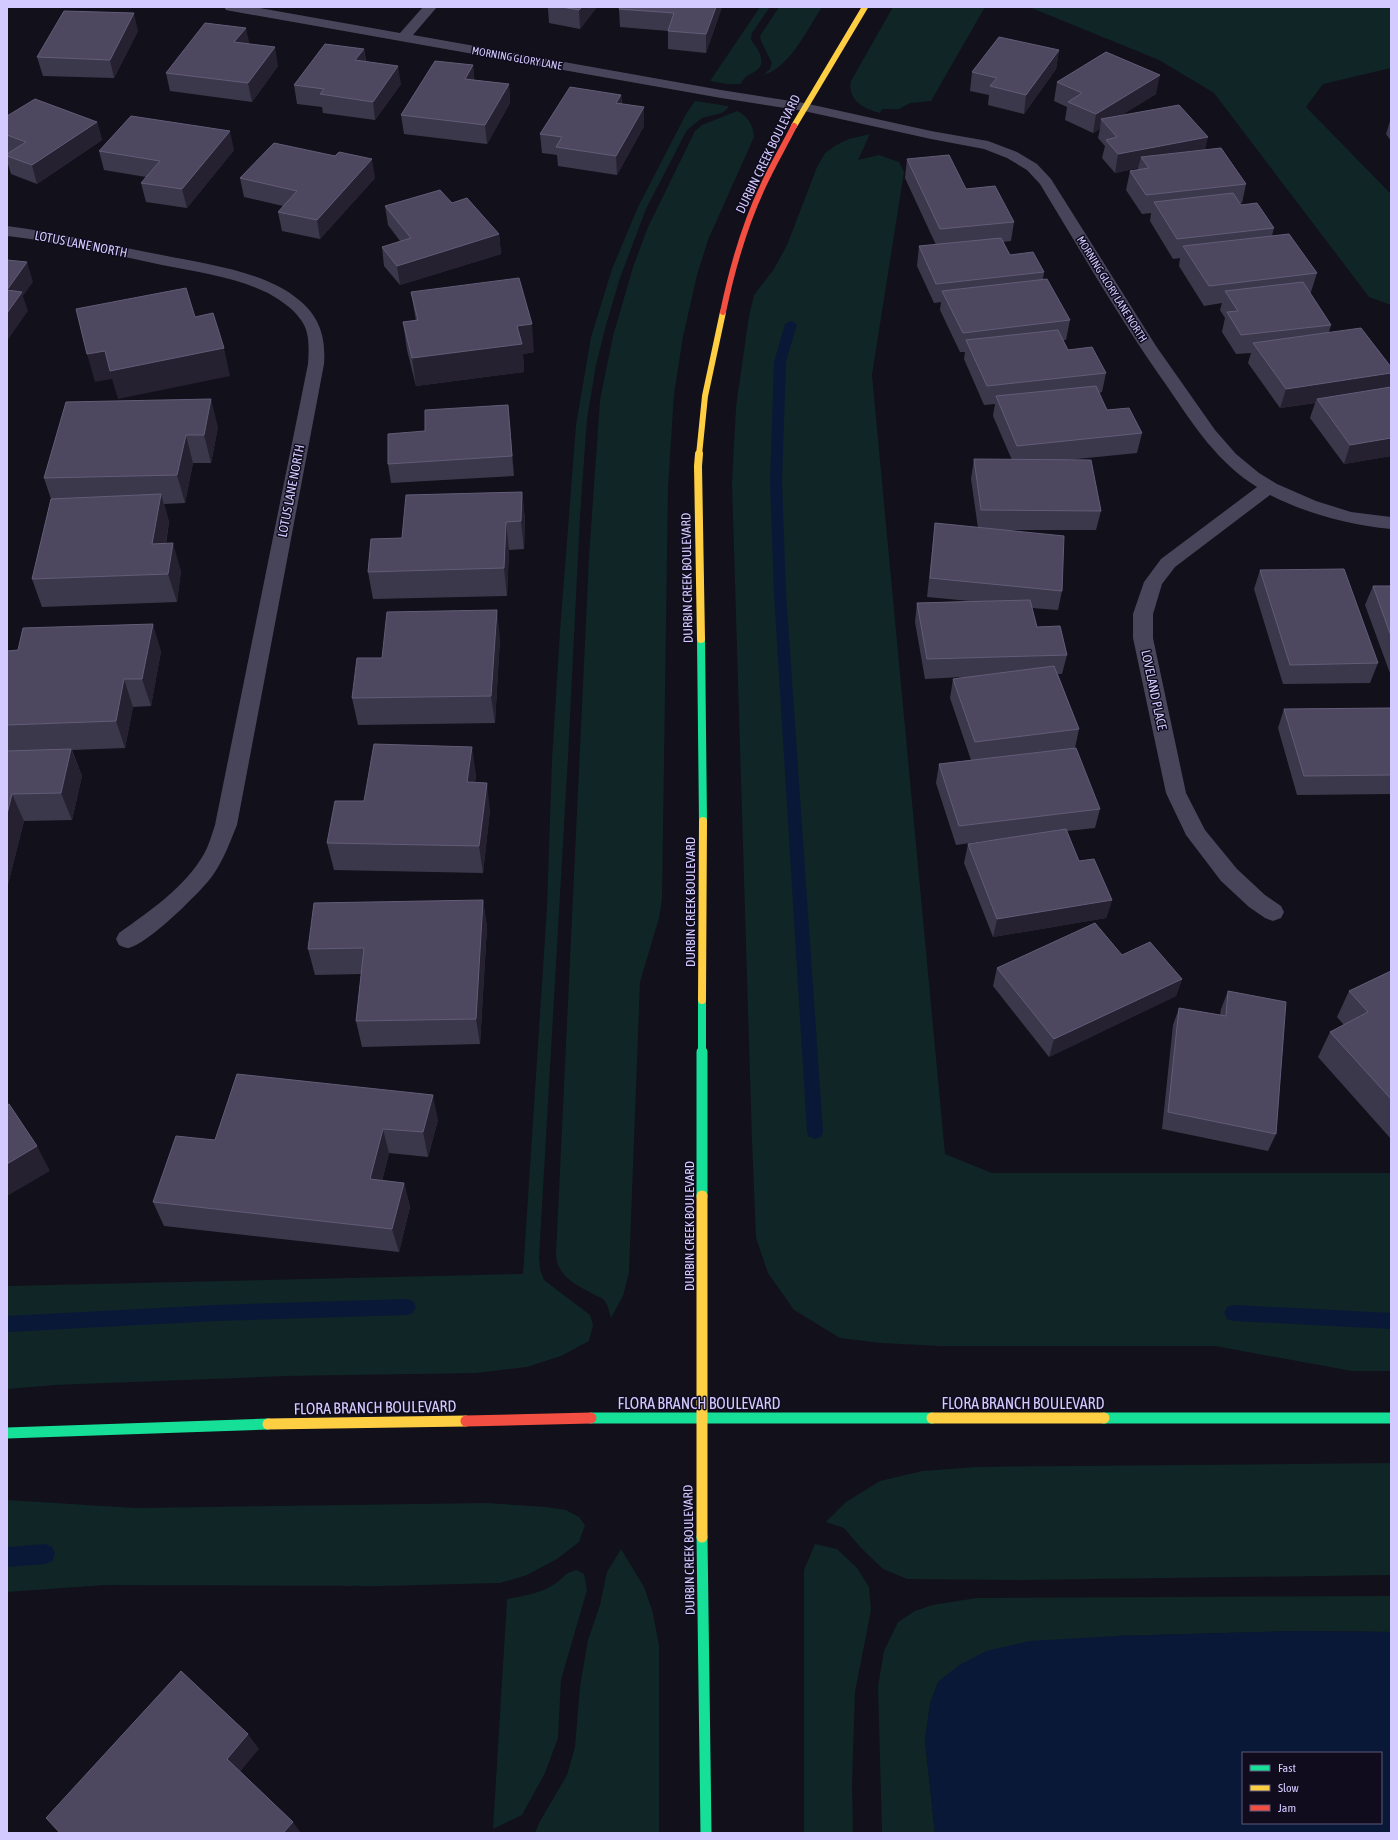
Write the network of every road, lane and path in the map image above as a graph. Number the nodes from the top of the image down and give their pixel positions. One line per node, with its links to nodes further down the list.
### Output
1 (231, 7): 4 (street, MORNING GLORY LANE)
2 (430, 7): 4 (street)
3 (865, 7): 5 (street, DURBIN CREEK BOULEVARD)
4 (403, 38): 5 (street, MORNING GLORY LANE)
5 (804, 106): 7 (street, MORNING GLORY LANE NORTH); 11 (street, DURBIN CREEK BOULEVARD)
6 (7, 231): 10 (street, LOTUS LANE NORTH)
7 (1269, 487): 8 (street, MORNING GLORY LANE NORTH); 9 (street, LOVELAND PLACE)
8 (1391, 523)
9 (1273, 912)
10 (127, 939)
11 (701, 1418): 12 (street, FLORA BRANCH BOULEVARD); 13 (street, FLORA BRANCH BOULEVARD); 14 (street, DURBIN CREEK BOULEVARD)
12 (1391, 1418)
13 (7, 1433)
14 (706, 1833)

